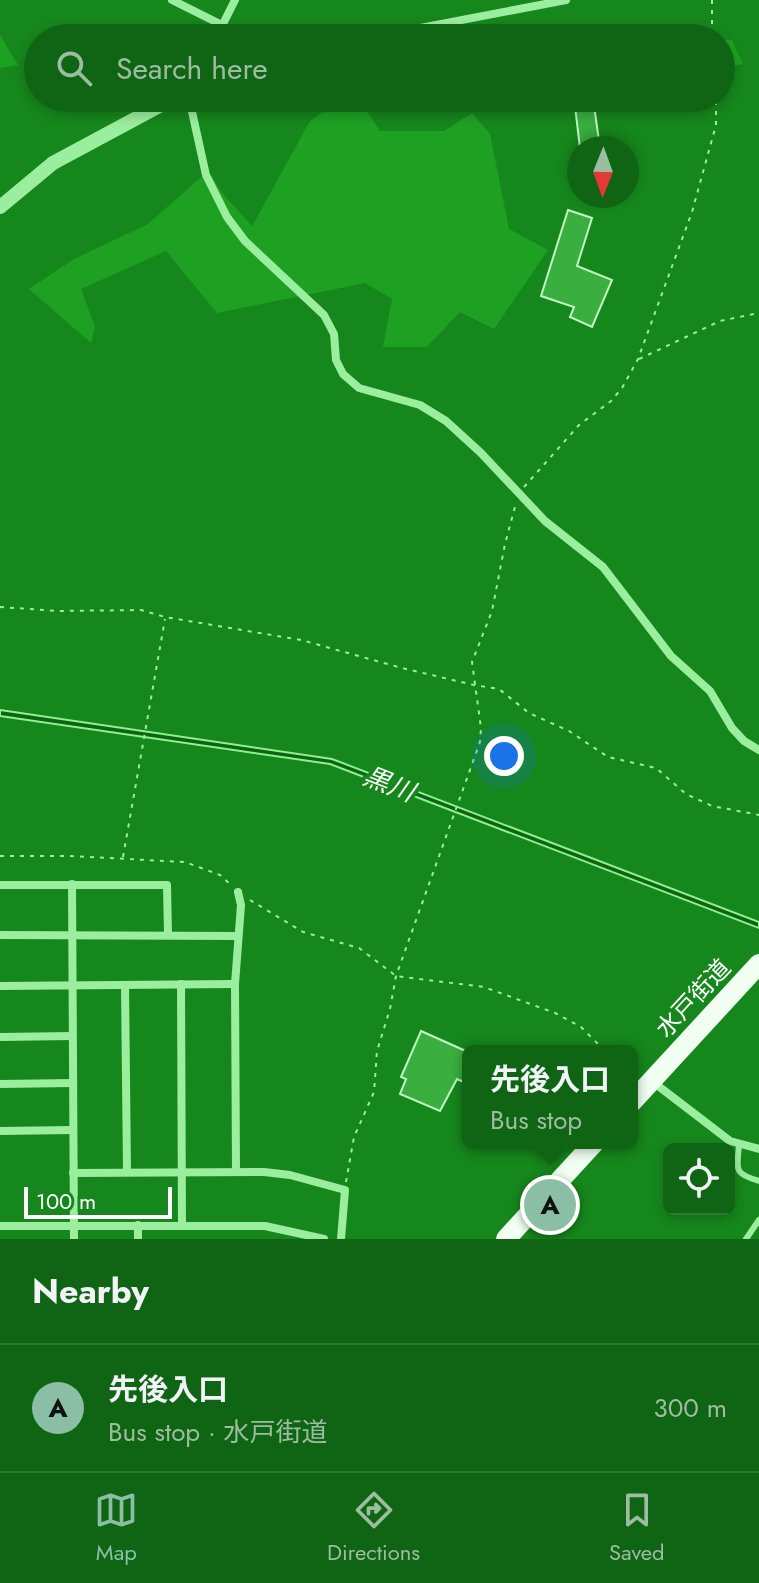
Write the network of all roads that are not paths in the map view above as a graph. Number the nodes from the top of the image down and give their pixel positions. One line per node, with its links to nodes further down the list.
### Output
1 (172, 0): 4 (street)
2 (235, 0): 5 (street)
3 (566, 0): 6 (street)
4 (220, 24)
5 (223, 24)
6 (441, 24)
7 (148, 112): 9 (street)
8 (192, 112): 10 (street)
9 (0, 207)
10 (759, 750)
11 (72, 884): 12 (street); 14 (street); 15 (street)
12 (0, 885)
13 (238, 892): 17 (street)
14 (72, 934): 15 (street); 16 (street); 23 (street)
15 (168, 934): 17 (street)
16 (0, 935)
17 (237, 936): 20 (street)
18 (759, 964): 26 (highway, 水戸街道)
19 (181, 984): 20 (street); 21 (street); 36 (street)
20 (235, 984): 37 (street)
21 (125, 985): 23 (street); 35 (street)
22 (0, 986): 23 (street)
23 (72, 986): 24 (street)
24 (72, 1036): 25 (street); 27 (street)
25 (0, 1037)
26 (652, 1081): 29 (highway, 水戸街道); 32 (street)
27 (73, 1083): 28 (street); 30 (street)
28 (0, 1084)
29 (638, 1096)
30 (73, 1130): 31 (street); 38 (street)
31 (0, 1131)
32 (739, 1145): 34 (street); 39 (lane)
33 (588, 1149): 50 (highway)
34 (759, 1149)
35 (127, 1172): 36 (street); 38 (street)
36 (182, 1172): 37 (street); 42 (street)
37 (236, 1172): 49 (street)
38 (73, 1173): 44 (street)
39 (759, 1181)
40 (759, 1220): 51 (lane)
41 (138, 1225): 42 (street); 44 (street); 47 (street)
42 (182, 1225): 45 (street)
43 (0, 1226): 44 (street)
44 (74, 1226): 46 (street)
45 (314, 1237): 48 (street)
46 (74, 1239)
47 (138, 1239)
48 (324, 1239)
49 (341, 1239)
50 (506, 1239)
51 (746, 1239)

